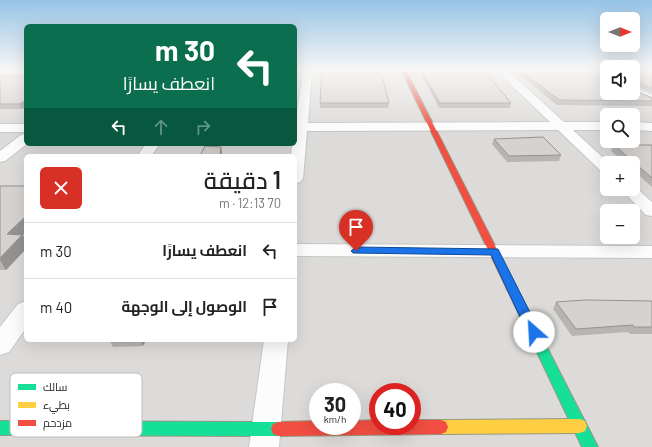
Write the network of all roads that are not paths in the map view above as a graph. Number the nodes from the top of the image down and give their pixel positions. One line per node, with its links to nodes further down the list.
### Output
1 (304, 90): 10 (street)
2 (413, 90): 6 (street)
3 (523, 90): 7 (street)
4 (640, 93): 5 (street)
5 (652, 100)
6 (431, 126): 7 (street); 10 (street); 21 (street)
7 (562, 126): 8 (street); 17 (street)
8 (600, 126)
9 (640, 126): 11 (street)
10 (298, 127): 15 (street)
11 (652, 127)
12 (0, 128): 13 (street)
13 (24, 128)
14 (24, 140): 16 (street)
15 (297, 144)
16 (0, 158)
17 (600, 162)
18 (636, 196): 19 (street)
19 (652, 211)
20 (297, 250): 21 (street)
21 (494, 251): 22 (street); 26 (street)
22 (652, 252)
23 (24, 313): 25 (street)
24 (276, 342): 30 (street)
25 (0, 345)
26 (580, 426): 30 (street); 31 (street)
27 (0, 428): 28 (street)
28 (10, 428)
29 (142, 433): 30 (street)
30 (265, 438)
31 (590, 447)

